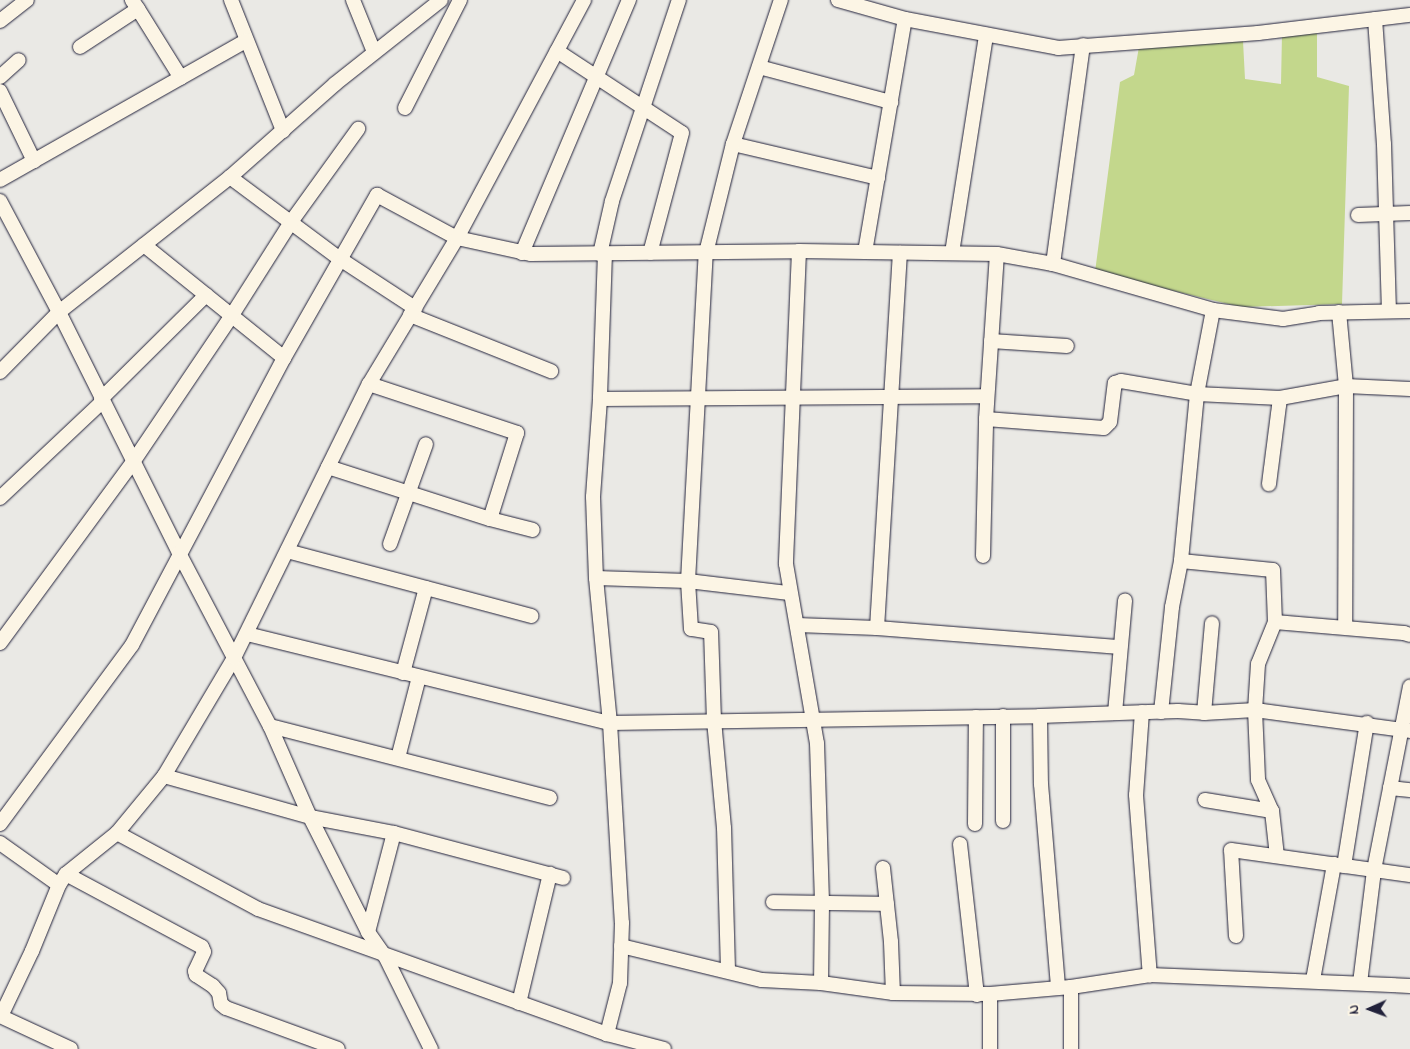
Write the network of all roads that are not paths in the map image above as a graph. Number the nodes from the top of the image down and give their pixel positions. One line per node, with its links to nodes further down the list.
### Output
1 (27, 0): 15 (street)
2 (231, 0): 17 (street)
3 (353, 0): 21 (street)
4 (441, 0): 21 (street)
5 (460, 0): 30 (street)
6 (584, 0): 20 (street)
7 (629, 0): 25 (street)
8 (678, 0): 29 (street)
9 (781, 0): 23 (street)
10 (838, 0): 14 (street)
11 (135, 5): 19 (street); 26 (street)
12 (1410, 16): 13 (street)
13 (1375, 19): 18 (street); 40 (street)
14 (905, 20): 16 (street); 28 (street)
15 (0, 21)
16 (986, 35): 18 (street); 48 (street)
17 (246, 41): 26 (street); 32 (street)
18 (1083, 46): 55 (street)
19 (80, 47)
20 (557, 51): 25 (street); 43 (street)
21 (374, 52): 32 (street)
22 (19, 60): 24 (street)
23 (759, 67): 28 (street); 33 (street)
24 (0, 76)
25 (596, 77): 29 (street); 49 (street)
26 (181, 78): 34 (street)
27 (0, 91): 34 (street)
28 (891, 102): 36 (street)
29 (643, 106): 50 (street); 52 (street)
30 (405, 108)
31 (358, 129): 42 (street)
32 (283, 130): 35 (street)
33 (733, 144): 36 (street); 45 (street)
34 (34, 161): 37 (street)
35 (230, 177): 42 (street); 44 (street)
36 (878, 178): 47 (street)
37 (0, 180)
38 (0, 201): 61 (street)
39 (1410, 213): 40 (street)
40 (1385, 214): 41 (street); 59 (street)
41 (1358, 215)
42 (291, 222): 54 (street); 63 (street)
43 (457, 238): 49 (street); 54 (street); 58 (street)
44 (144, 245): 56 (street); 61 (street)
45 (706, 252): 46 (street); 50 (street); 76 (street)
46 (799, 252): 47 (street); 74 (street)
47 (865, 252): 51 (street)
48 (952, 252): 51 (street); 53 (street)
49 (522, 253): 52 (street)
50 (650, 253): 52 (street)
51 (900, 253): 75 (street)
52 (602, 254): 79 (street)
53 (997, 254): 55 (street); 64 (street)
54 (340, 259): 58 (street); 66 (street)
55 (1053, 264): 57 (street)
56 (206, 295): 63 (street); 78 (street)
57 (1213, 310): 62 (street); 72 (street)
58 (412, 311): 67 (street); 69 (street)
59 (1389, 311): 60 (street); 62 (street)
60 (1410, 311)
61 (59, 312): 68 (street); 78 (street)
62 (1339, 312): 70 (street)
63 (232, 315): 66 (street); 82 (street)
64 (991, 341): 65 (street); 73 (street)
65 (1067, 346)
66 (284, 358): 91 (street)
67 (551, 371)
68 (0, 372)
69 (368, 384): 83 (street); 87 (street)
70 (1346, 386): 71 (street); 77 (street); 103 (street)
71 (1410, 389)
72 (1197, 394): 77 (street); 80 (street); 93 (street)
73 (987, 396): 75 (street); 80 (street)
74 (792, 397): 75 (street); 76 (street); 97 (street)
75 (891, 397): 104 (street)
76 (698, 398): 79 (street); 95 (street)
77 (1280, 398): 84 (street)
78 (101, 400): 82 (street); 86 (street)
79 (600, 400): 94 (street)
80 (986, 419): 92 (street)
81 (426, 444): 85 (street)
82 (133, 462): 91 (street); 107 (street)
83 (328, 467): 85 (street); 90 (street)
84 (1269, 484)
85 (408, 493): 87 (street); 89 (street)
86 (0, 498)
87 (490, 518): 88 (street)
88 (533, 530)
89 (390, 544)
90 (287, 551): 96 (street); 105 (street)
91 (179, 553): 109 (street); 136 (street)
92 (983, 556)
93 (1181, 561): 101 (street); 115 (street)
94 (596, 578): 95 (street); 123 (street)
95 (688, 582): 97 (street); 122 (street)
96 (426, 588): 99 (street); 110 (street)
97 (789, 593): 102 (street)
98 (1126, 600): 108 (street)
99 (532, 616)
100 (1212, 622): 117 (street)
101 (1275, 622): 103 (street); 113 (street)
102 (797, 625): 104 (street); 121 (street)
103 (1345, 627): 106 (street)
104 (877, 628): 108 (street)
105 (247, 634): 109 (street); 110 (street)
106 (1410, 636)
107 (0, 643)
108 (1120, 647): 116 (street)
109 (234, 658): 125 (street); 128 (street)
110 (403, 673): 111 (street)
111 (419, 677): 123 (street); 127 (street)
112 (1410, 687): 126 (street)
113 (1255, 710): 117 (street); 124 (street); 133 (street)
114 (1142, 712): 115 (street); 116 (street); 156 (street)
115 (1161, 712): 117 (street)
116 (1115, 713): 119 (street)
117 (1204, 713)
118 (1003, 716): 119 (street); 120 (street); 135 (street)
119 (1040, 716): 161 (street)
120 (976, 717): 121 (street); 137 (street)
121 (811, 719): 122 (street); 149 (street)
122 (714, 721): 123 (street); 155 (street)
123 (610, 723): 153 (street)
124 (1367, 723): 126 (street); 143 (street)
125 (270, 726): 127 (street); 134 (street)
126 (1406, 730): 129 (street)
127 (398, 758): 131 (street)
128 (164, 776): 134 (street); 138 (street)
129 (1390, 788): 130 (street); 145 (street)
130 (1410, 790)
131 (550, 798)
132 (1205, 800): 133 (street)
133 (1272, 811): 142 (street)
134 (310, 817): 139 (street); 151 (street)
135 (1003, 821)
136 (0, 824)
137 (975, 824)
138 (117, 833): 147 (street); 154 (street)
139 (394, 833): 151 (street); 164 (street)
140 (0, 844): 147 (street)
141 (960, 844): 163 (street)
142 (1277, 856): 143 (street); 152 (street)
143 (1339, 865): 145 (street); 157 (street)
144 (882, 868): 150 (street)
145 (1374, 870): 146 (street); 159 (street)
146 (1410, 875)
147 (62, 879): 165 (street); 168 (street)
148 (773, 902): 149 (street)
149 (822, 903): 150 (street); 158 (street)
150 (887, 904): 162 (street)
151 (368, 932): 154 (street)
152 (1236, 936)
153 (621, 946): 155 (street); 166 (street)
154 (385, 956): 164 (street); 169 (street)
155 (728, 970): 158 (street)
156 (1150, 975): 157 (street); 161 (street)
157 (1313, 980): 159 (street)
158 (821, 983): 162 (street)
159 (1360, 983): 160 (street)
160 (1410, 986)
161 (1064, 987): 163 (street); 172 (street)
162 (893, 993): 163 (street)
163 (984, 994): 171 (street)
164 (519, 1003): 166 (street)
165 (0, 1016): 167 (street)
166 (607, 1034): 170 (street)
167 (71, 1049)
168 (338, 1049)
169 (431, 1049)
170 (664, 1049)
171 (990, 1049)
172 (1071, 1049)

